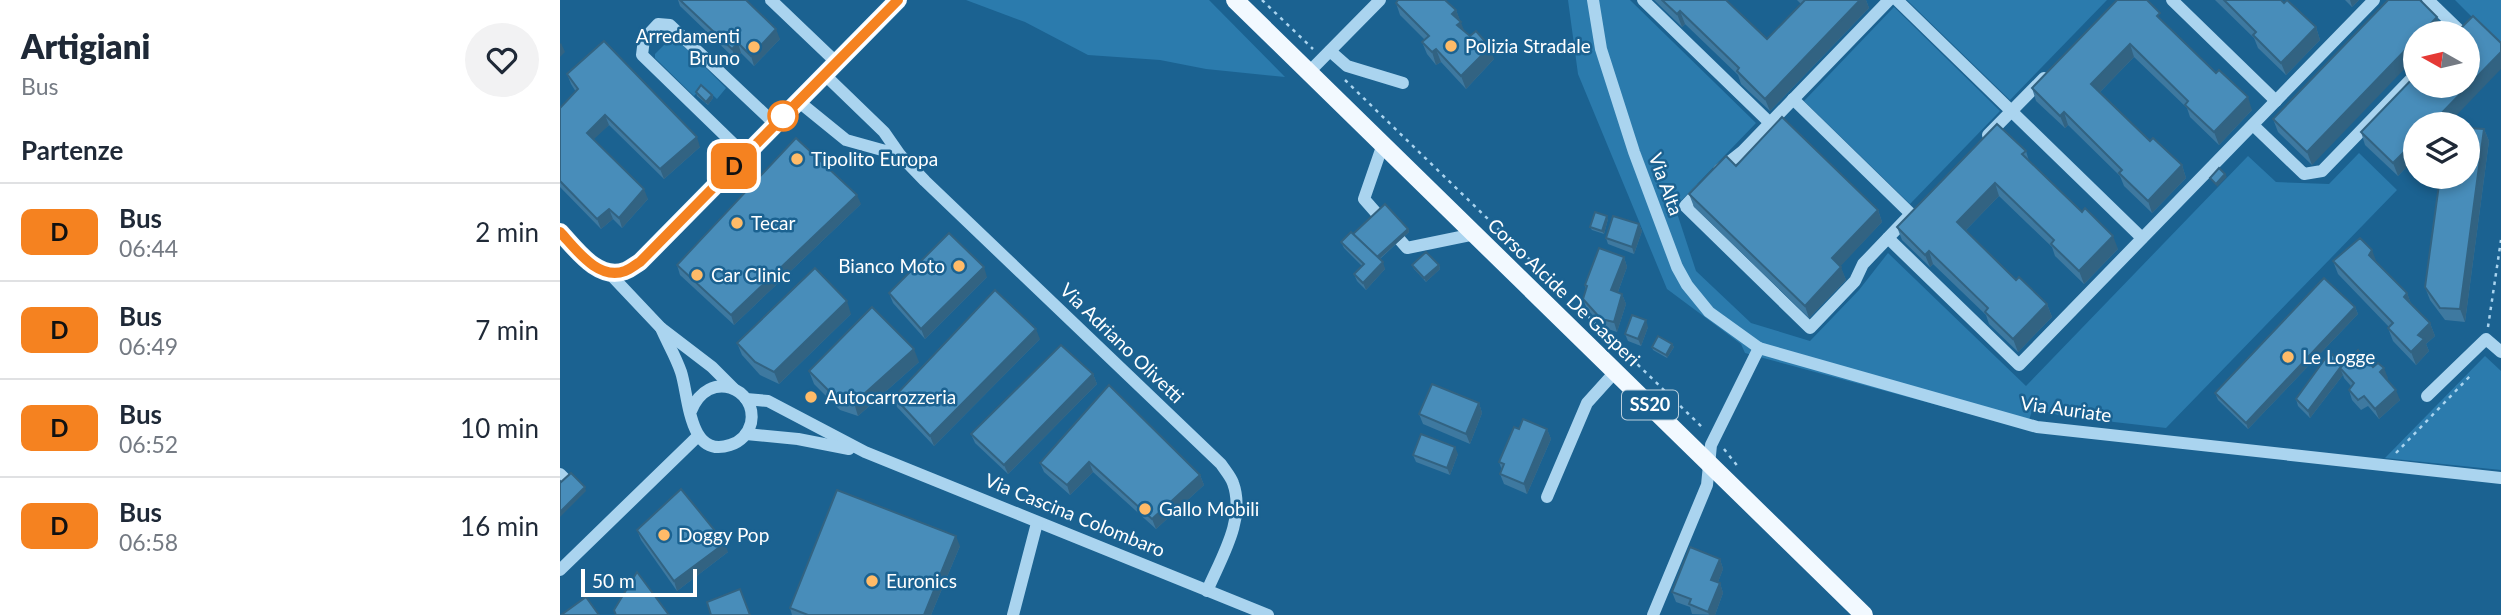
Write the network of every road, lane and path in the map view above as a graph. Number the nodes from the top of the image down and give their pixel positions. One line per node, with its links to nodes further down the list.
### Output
1 (771, 0): 16 (street, Via Adriano Olivetti)
2 (898, 0): 16 (main road)
3 (1235, 0): 17 (main road, Corso Alcide De Gasperi / SS20)
4 (1262, 0): 14 (path)
5 (1380, 0): 14 (street)
6 (1593, 0): 40 (street, Via Alta)
7 (1643, 0): 25 (street)
8 (1889, 0): 21 (street)
9 (1897, 0): 24 (street)
10 (2172, 0): 23 (street)
11 (2374, 0): 23 (street)
12 (2428, 0): 13 (street)
13 (2450, 21)
14 (1326, 55): 17 (street); 19 (street)
15 (2057, 65): 24 (street)
16 (830, 68): 22 (main road); 31 (street, Via Adriano Olivetti)
17 (1309, 72): 28 (main road, Corso Alcide De Gasperi / SS20)
18 (1343, 78): 48 (path)
19 (1403, 83)
20 (2403, 87): 27 (street)
21 (1793, 99): 25 (street); 34 (street)
22 (798, 101): 26 (main road); 31 (street, Via Adriano Olivetti)
23 (2276, 101): 27 (street)
24 (2011, 111): 29 (street); 35 (street)
25 (1770, 123): 34 (street)
26 (775, 124): 30 (main road); 30 (street)
27 (2253, 125): 35 (street)
28 (1383, 145): 33 (main road, Corso Alcide De Gasperi / SS20); 33 (street)
29 (1975, 149)
30 (745, 155): 37 (main road)
31 (900, 155): 58 (street, Via Adriano Olivetti)
32 (560, 232): 37 (main road)
33 (1475, 234): 43 (main road, Corso Alcide De Gasperi / SS20)
34 (1888, 238): 35 (street)
35 (2142, 239)
36 (2501, 240): 39 (path)
37 (609, 273): 38 (street)
38 (661, 328): 44 (street); 47 (street)
39 (2486, 339): 41 (street); 45 (street)
40 (1759, 348): 52 (street); 53 (street, Via Auriate)
41 (2501, 352)
42 (2479, 367): 53 (path)
43 (1615, 372): 52 (main road, Corso Alcide De Gasperi / SS20); 55 (street)
44 (733, 388): 46 (street); 47 (street)
45 (2427, 396)
46 (746, 399): 49 (street); 51 (street, Via Cascina Colombaro)
47 (691, 411): 50 (street)
48 (1705, 430)
49 (746, 434): 50 (street); 51 (street, Via Cascina Colombaro)
50 (698, 436): 57 (street)
51 (865, 452): 56 (street, Via Cascina Colombaro)
52 (1709, 463): 61 (street); 62 (main road, Corso Alcide De Gasperi / SS20)
53 (2384, 465): 54 (street, Via Auriate)
54 (2501, 478)
55 (1547, 497)
56 (1037, 523): 58 (street, Via Cascina Colombaro); 59 (street)
57 (560, 570)
58 (1208, 591): 60 (street, Via Cascina Colombaro)
59 (1013, 615)
60 (1268, 615)
61 (1653, 615)
62 (1864, 615)

